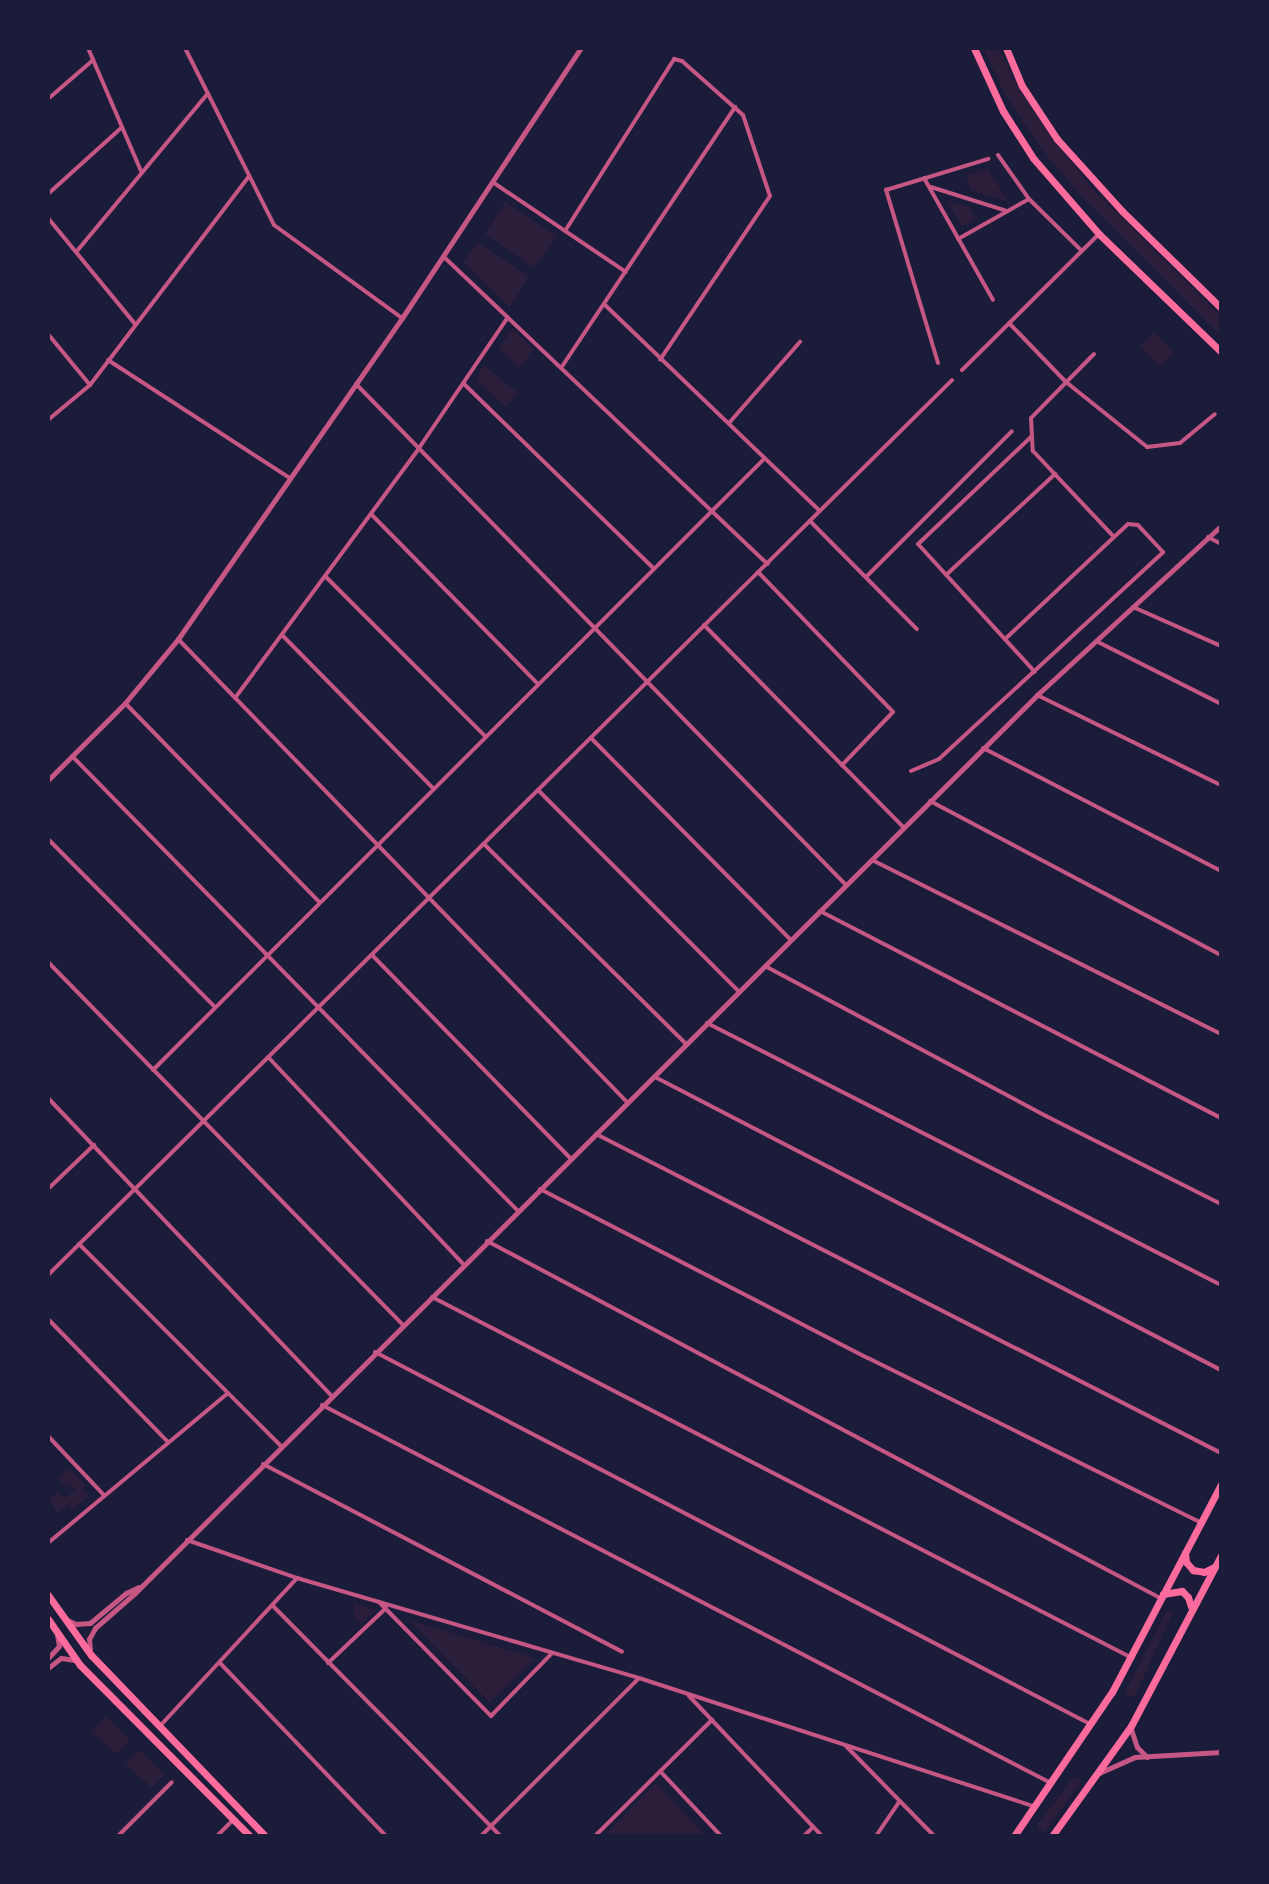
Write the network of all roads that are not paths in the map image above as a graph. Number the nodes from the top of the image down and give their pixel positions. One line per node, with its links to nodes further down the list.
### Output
1 (88, 48): 6 (street)
2 (185, 48): 7 (street)
3 (581, 48): 16 (street)
4 (974, 48): 23 (main road)
5 (1006, 48): 31 (main road)
6 (93, 60): 8 (street); 10 (street)
7 (208, 93): 13 (street); 14 (street)
8 (48, 99)
9 (735, 107): 22 (street); 28 (street); 41 (street)
10 (120, 129): 13 (street); 18 (street)
11 (998, 155): 19 (street)
12 (988, 159): 15 (street)
13 (141, 171): 25 (street)
14 (249, 176): 33 (street); 35 (street)
15 (924, 178): 17 (street); 42 (street)
16 (494, 183): 22 (street); 27 (street)
17 (929, 186): 20 (street); 24 (street)
18 (48, 194)
19 (1029, 199): 20 (street); 26 (street)
20 (1007, 211): 24 (street)
21 (48, 218): 25 (street)
22 (565, 231): 28 (street)
23 (1099, 234): 26 (street); 38 (main road)
24 (958, 239): 29 (street)
25 (77, 251): 35 (street)
26 (1082, 251): 34 (street)
27 (444, 257): 32 (street); 33 (street)
28 (626, 272): 30 (street)
29 (993, 300)
30 (604, 304): 41 (street); 43 (street)
31 (1221, 308)
32 (508, 317): 43 (street); 48 (street)
33 (402, 318): 47 (street)
34 (1009, 323): 44 (street); 46 (street)
35 (135, 324): 40 (street)
36 (48, 334): 49 (street)
37 (800, 342): 52 (street)
38 (1221, 352)
39 (1094, 354): 46 (street)
40 (108, 360): 49 (street); 58 (street)
41 (660, 360): 52 (street)
42 (938, 363)
43 (561, 368): 60 (street)
44 (962, 370)
45 (952, 380): 59 (street)
46 (1066, 382): 50 (street); 54 (street)
47 (356, 384): 55 (street); 58 (street)
48 (464, 384): 55 (street); 68 (street)
49 (90, 385): 51 (street)
50 (1215, 414)
51 (48, 420)
52 (729, 423): 56 (street)
53 (1012, 431): 72 (street)
54 (1032, 436): 57 (street); 70 (street)
55 (419, 448): 61 (street); 75 (street)
56 (765, 458): 59 (street); 60 (street)
57 (1055, 474): 64 (street); 70 (street)
58 (290, 478): 78 (street)
59 (820, 510): 62 (street)
60 (711, 511): 67 (street); 68 (street)
61 (371, 514): 71 (street); 84 (street)
62 (810, 521): 67 (street); 72 (street)
63 (1221, 526): 65 (street)
64 (1114, 537): 79 (street); 82 (street)
65 (1208, 537): 66 (street); 73 (street)
66 (1221, 544)
67 (767, 564): 69 (street)
68 (653, 568): 75 (street)
69 (758, 572): 74 (street); 93 (street)
70 (946, 575): 79 (street)
71 (325, 576): 77 (street); 89 (street)
72 (866, 577): 76 (street)
73 (1133, 607): 80 (street); 81 (street)
74 (704, 625): 83 (street); 93 (street)
75 (594, 626): 83 (street); 84 (street)
76 (917, 629)
77 (282, 635): 86 (street); 97 (street)
78 (178, 639): 86 (street); 87 (street)
79 (1005, 639): 82 (street)
80 (1096, 641): 85 (street); 88 (street)
81 (1221, 646)
82 (1035, 672): 94 (street)
83 (648, 682): 90 (street); 106 (street)
84 (537, 683): 89 (street)
85 (1037, 695): 91 (street); 96 (street)
86 (235, 698): 102 (street)
87 (125, 703): 92 (street); 108 (street)
88 (1221, 704)
89 (485, 736): 97 (street)
90 (591, 738): 98 (street); 110 (street)
91 (983, 748): 99 (street); 105 (street)
92 (72, 756): 95 (street); 111 (street)
93 (842, 765): 100 (street)
94 (911, 771)
95 (48, 780)
96 (1221, 785)
97 (433, 788): 102 (street)
98 (538, 790): 103 (street); 116 (street)
99 (930, 801): 100 (street); 113 (street)
100 (904, 828): 104 (street)
101 (48, 839): 117 (street)
102 (377, 844): 107 (street); 108 (street)
103 (484, 844): 107 (street); 121 (street)
104 (872, 860): 106 (street); 120 (street)
105 (1221, 871)
106 (846, 885): 109 (street)
107 (430, 898): 112 (street); 126 (street)
108 (319, 902): 111 (street)
109 (820, 911): 110 (street); 127 (street)
110 (791, 940): 115 (street)
111 (269, 953): 117 (street); 118 (street)
112 (372, 955): 118 (street); 131 (street)
113 (1221, 955)
114 (48, 962): 123 (street)
115 (765, 966): 116 (street); 135 (street)
116 (738, 991): 119 (street)
117 (215, 1007): 123 (street)
118 (319, 1008): 122 (street); 136 (street)
119 (707, 1023): 121 (street); 141 (street)
120 (1221, 1034)
121 (686, 1044): 124 (street)
122 (269, 1058): 128 (street); 139 (street)
123 (153, 1070): 128 (street)
124 (653, 1076): 126 (street); 146 (street)
125 (48, 1098): 130 (street)
126 (627, 1102): 129 (street)
127 (1221, 1118)
128 (204, 1122): 132 (street); 144 (street)
129 (595, 1133): 131 (street); 153 (street)
130 (94, 1145): 132 (street); 133 (street)
131 (570, 1158): 134 (street)
132 (137, 1188): 138 (street); 148 (street)
133 (48, 1189)
134 (540, 1189): 136 (street); 157 (street)
135 (1221, 1204)
136 (518, 1211): 137 (street)
137 (487, 1241): 139 (street); 166 (street)
138 (79, 1244): 140 (street); 147 (street)
139 (464, 1265): 142 (street)
140 (48, 1275)
141 (1221, 1285)
142 (432, 1297): 144 (street); 177 (street)
143 (48, 1319): 151 (street)
144 (403, 1325): 145 (street)
145 (375, 1352): 148 (street); 186 (street)
146 (1221, 1370)
147 (228, 1393): 151 (street); 152 (street)
148 (332, 1396): 149 (street)
149 (322, 1405): 152 (street); 195 (street)
150 (48, 1436): 156 (street)
151 (168, 1442): 156 (street)
152 (281, 1446): 154 (street)
153 (1221, 1453)
154 (263, 1464): 158 (street); 175 (street)
155 (1221, 1484): 157 (main road)
156 (104, 1495): 159 (street)
157 (1200, 1522): 160 (main road)
158 (187, 1540): 163 (street); 164 (street)
159 (48, 1543)
160 (1187, 1547): 162 (main road); 166 (main road)
161 (1221, 1555): 162 (main road)
162 (1216, 1565): 170 (main road)
163 (297, 1578): 167 (street); 168 (street)
164 (140, 1586): 172 (street); 176 (street)
165 (48, 1595): 172 (main road)
166 (1160, 1598): 170 (main road); 177 (main road)
167 (378, 1600): 169 (street); 174 (street)
168 (273, 1606): 180 (street); 181 (street)
169 (386, 1608): 174 (street); 181 (street)
170 (1190, 1613): 188 (main road)
171 (48, 1619): 173 (main road)
172 (66, 1619): 176 (main road)
173 (56, 1630): 178 (street); 179 (main road)
174 (552, 1652): 183 (street)
175 (622, 1652)
176 (91, 1655): 187 (main road)
177 (1130, 1657): 186 (main road)
178 (48, 1658)
179 (78, 1662): 182 (street); 198 (main road)
180 (220, 1663): 187 (street); 206 (street)
181 (328, 1663): 199 (street)
182 (48, 1668)
183 (639, 1678): 184 (street); 199 (street)
184 (686, 1693): 185 (street); 189 (street)
185 (712, 1720): 192 (street); 200 (street)
186 (1093, 1725): 195 (main road)
187 (160, 1726): 205 (main road)
188 (1131, 1726): 191 (street); 193 (main road)
189 (844, 1744): 196 (street); 197 (street)
190 (1221, 1752): 191 (street)
191 (1148, 1757): 193 (street)
192 (660, 1771): 201 (street); 211 (street)
193 (1099, 1773): 217 (main road)
194 (172, 1782): 202 (street)
195 (1051, 1783): 197 (main road)
196 (899, 1802): 214 (street); 215 (street)
197 (1035, 1807): 216 (main road)
198 (234, 1819): 203 (street); 204 (main road)
199 (491, 1826): 207 (street); 208 (street)
200 (813, 1827): 212 (street); 213 (street)
201 (601, 1831): 209 (street); 210 (street)
202 (118, 1836)
203 (217, 1836)
204 (250, 1836)
205 (265, 1836)
206 (386, 1836)
207 (481, 1836)
208 (501, 1836)
209 (595, 1836)
210 (605, 1836)
211 (721, 1836)
212 (804, 1836)
213 (822, 1836)
214 (876, 1836)
215 (934, 1836)
216 (1014, 1836)
217 (1052, 1836)

